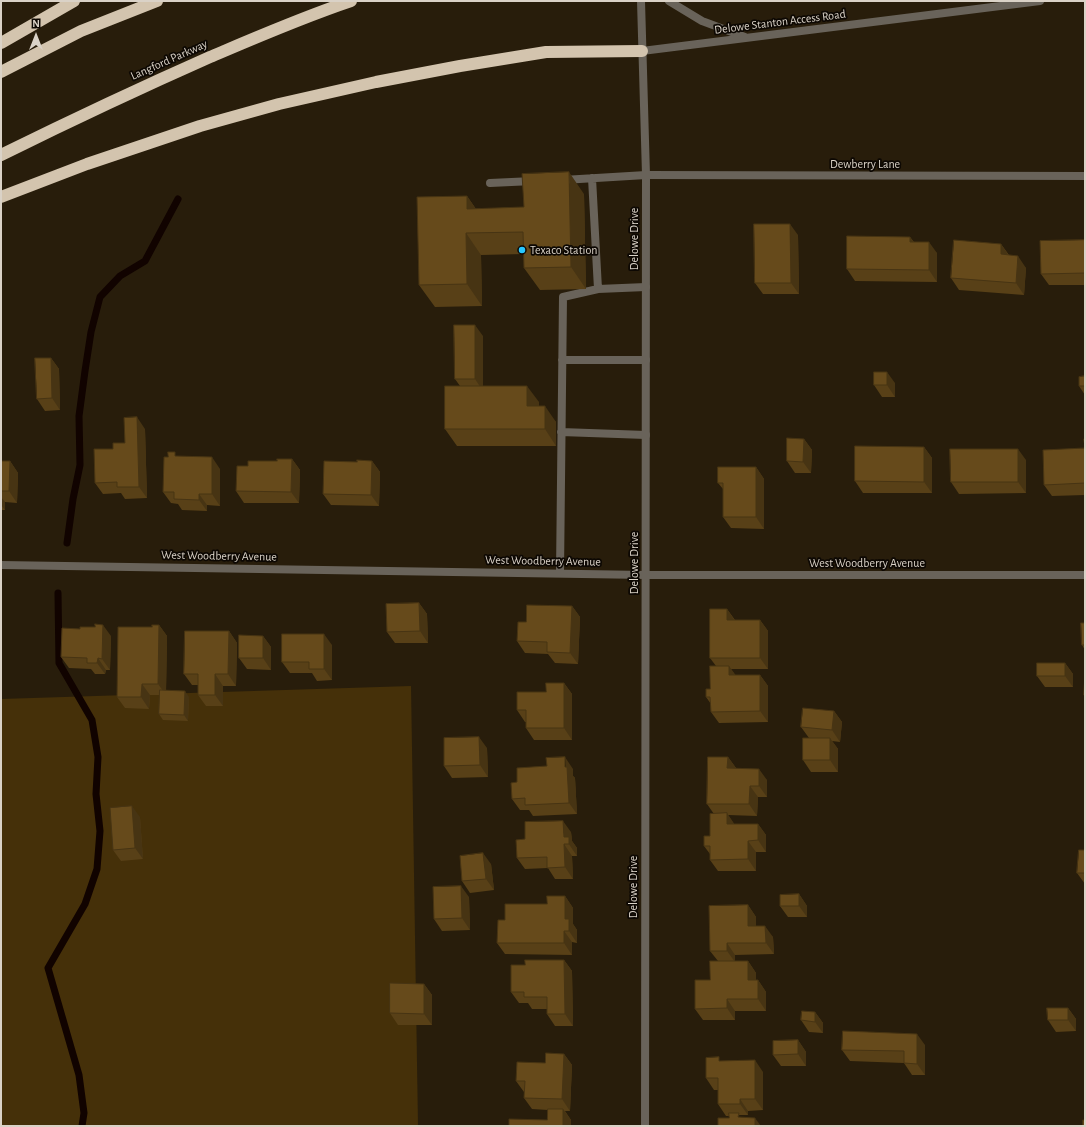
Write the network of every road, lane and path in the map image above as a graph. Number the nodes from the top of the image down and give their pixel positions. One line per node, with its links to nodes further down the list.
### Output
1 (74, 1): 8 (highway)
2 (156, 1): 10 (highway)
3 (351, 1): 11 (highway, Langford Parkway)
4 (641, 1): 9 (street, Delowe Drive)
5 (669, 1): 7 (street)
6 (1040, 1): 7 (street, Delowe Stanton Access Road)
7 (748, 38): 9 (street, Delowe Stanton Access Road)
8 (1, 43)
9 (642, 52): 12 (street, Delowe Drive); 16 (highway)
10 (1, 72)
11 (1, 155)
12 (646, 175): 13 (street, Dewberry Lane); 14 (street, Dewberry Lane); 17 (street, Delowe Drive)
13 (1085, 176)
14 (592, 178): 15 (street, Dewberry Lane); 18 (street)
15 (490, 183)
16 (1, 197)
17 (646, 287): 18 (street); 20 (street, Delowe Drive)
18 (598, 290): 19 (street)
19 (562, 360): 20 (street); 21 (street)
20 (646, 360): 22 (street, Delowe Drive)
21 (561, 432): 22 (street); 24 (street)
22 (646, 435): 25 (street, Delowe Drive)
23 (1, 565): 24 (street, West Woodberry Avenue)
24 (560, 573): 25 (street, West Woodberry Avenue)
25 (646, 575): 26 (street, West Woodberry Avenue); 27 (street, Delowe Drive)
26 (1085, 575)
27 (645, 1126)

